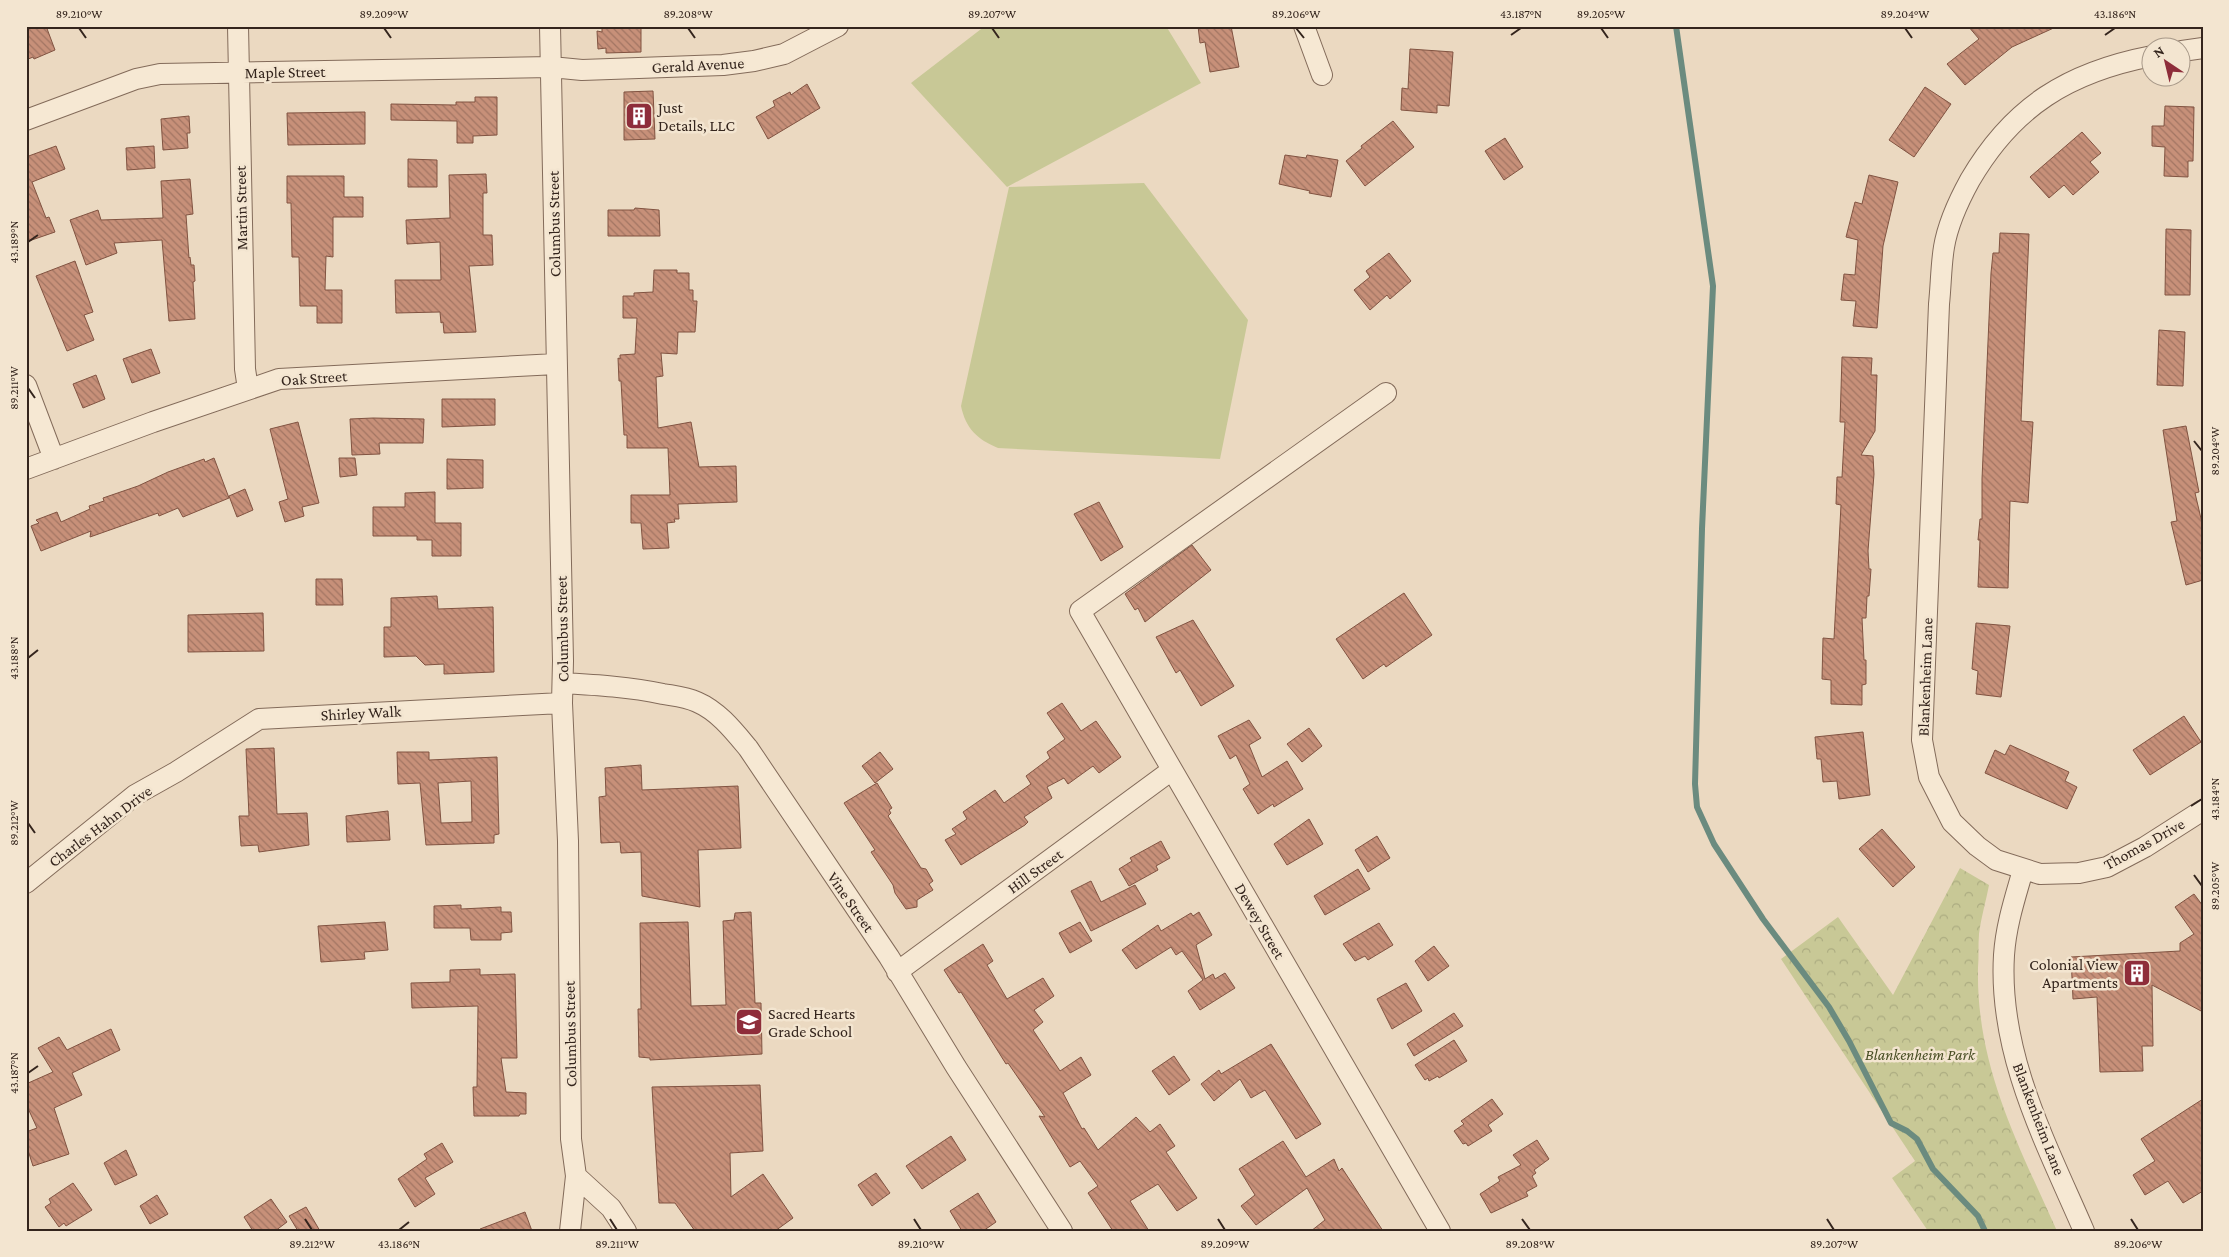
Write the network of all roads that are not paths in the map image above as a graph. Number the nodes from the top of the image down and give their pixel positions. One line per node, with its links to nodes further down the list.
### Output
1 (238, 26): 7 (street, Martin Street)
2 (550, 26): 6 (street, Columbus Street)
3 (838, 26): 6 (street, Gerald Avenue)
4 (1304, 26): 8 (street)
5 (2142, 58): 20 (street, Blankenheim Lane)
6 (551, 67): 7 (street, Maple Street); 10 (street, Columbus Street)
7 (239, 73): 9 (street, Maple Street); 12 (street, Martin Street)
8 (1322, 75)
9 (26, 120)
10 (556, 364): 12 (street, Oak Street); 16 (street, Columbus Street)
11 (26, 385): 14 (street)
12 (248, 389): 14 (street, Oak Street)
13 (1386, 393): 17 (street, Dewey Street)
14 (54, 459): 15 (street, Oak Street)
15 (26, 469)
16 (563, 693): 18 (street, Shirley Walk); 22 (street, Vine Street); 23 (street, Columbus Street)
17 (1172, 770): 22 (street, Hill Street); 27 (street, Dewey Street)
18 (176, 772): 21 (street, Charles Hahn Drive)
19 (2203, 810): 20 (street, Thomas Drive)
20 (2023, 870): 28 (street, Blankenheim Lane)
21 (26, 883)
22 (897, 972): 26 (street, Vine Street)
23 (576, 1176): 24 (street, Columbus Street); 25 (street)
24 (570, 1231)
25 (626, 1231)
26 (1062, 1231)
27 (1440, 1231)
28 (2084, 1231)

